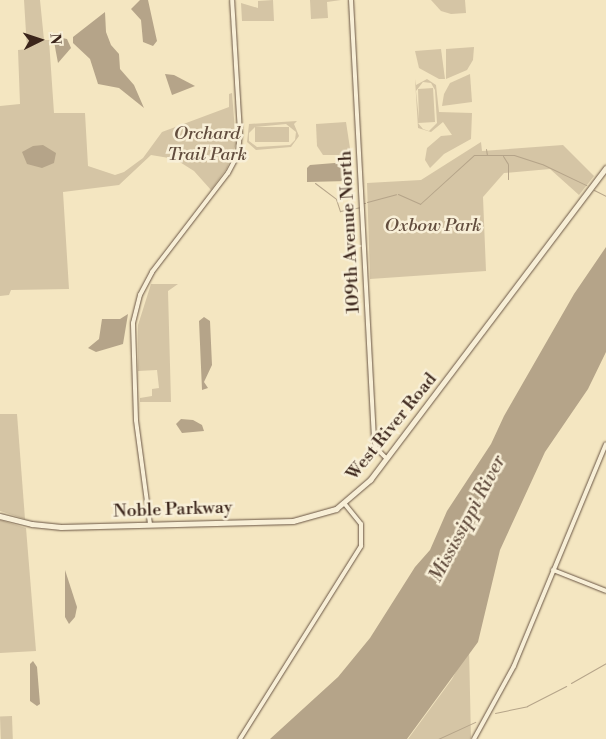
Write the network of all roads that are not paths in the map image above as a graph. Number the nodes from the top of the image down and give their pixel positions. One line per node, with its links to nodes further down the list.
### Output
1 (232, 0): 8 (street)
2 (351, 0): 5 (street, 109th Avenue North)
3 (606, 168): 5 (main road, West River Road)
4 (606, 444): 9 (street)
5 (386, 458): 6 (main road, West River Road)
6 (344, 504): 8 (main road, Noble Parkway); 11 (street, West River Road)
7 (0, 516): 8 (main road, Noble Parkway)
8 (150, 524)
9 (553, 570): 10 (street); 12 (street)
10 (606, 591)
11 (240, 739)
12 (474, 739)

